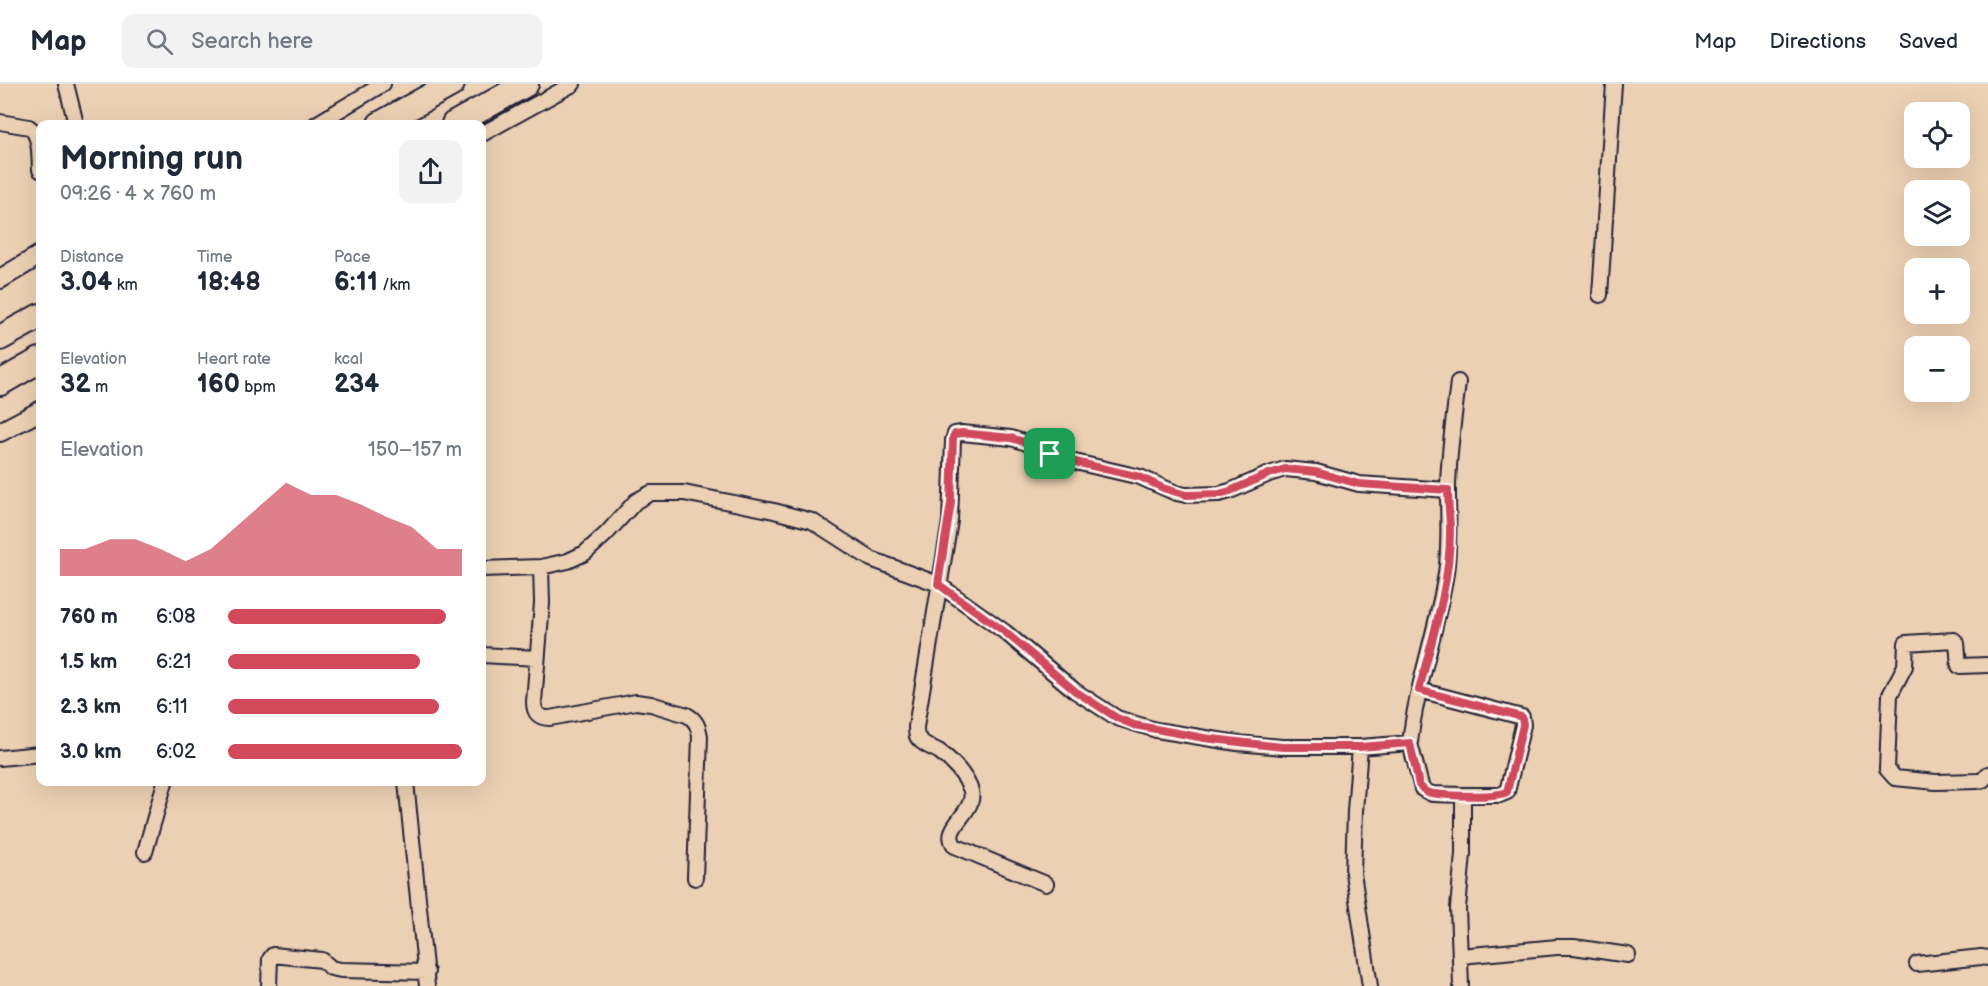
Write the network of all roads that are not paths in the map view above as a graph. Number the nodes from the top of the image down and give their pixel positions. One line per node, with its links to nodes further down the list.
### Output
1 (66, 84): 2 (street); 8 (street)
2 (81, 84)
3 (383, 84): 9 (street)
4 (452, 84): 10 (highway)
5 (526, 84): 11 (highway)
6 (573, 84): 13 (street)
7 (1614, 84): 17 (street)
8 (74, 120)
9 (323, 120)
10 (387, 120)
11 (461, 120)
12 (0, 122): 14 (street)
13 (486, 132)
14 (36, 135)
15 (36, 257): 16 (street)
16 (0, 279)
17 (1600, 295)
18 (36, 318): 19 (highway)
19 (0, 338)
20 (36, 362): 22 (highway)
21 (1458, 382): 25 (street)
22 (0, 383)
23 (36, 413): 24 (street)
24 (0, 432)
25 (1448, 490): 28 (street); 32 (street)
26 (541, 567): 27 (street); 28 (street); 30 (street)
27 (486, 569)
28 (938, 584): 34 (street); 43 (street)
29 (486, 655): 30 (street)
30 (537, 658): 42 (street)
31 (1988, 665): 37 (street)
32 (1419, 690): 33 (street); 40 (street)
33 (1410, 743): 34 (street); 40 (street)
34 (1360, 747): 50 (street)
35 (36, 754): 36 (street)
36 (0, 758)
37 (1988, 774)
38 (164, 786): 41 (street)
39 (406, 786): 48 (street)
40 (1463, 795): 45 (street)
41 (145, 852)
42 (695, 878)
43 (1046, 884)
44 (1628, 955): 45 (street)
45 (1461, 956): 51 (street)
46 (1988, 958): 47 (street)
47 (1917, 964)
48 (427, 979): 49 (street)
49 (269, 986)
50 (1370, 986)
51 (1461, 986)

